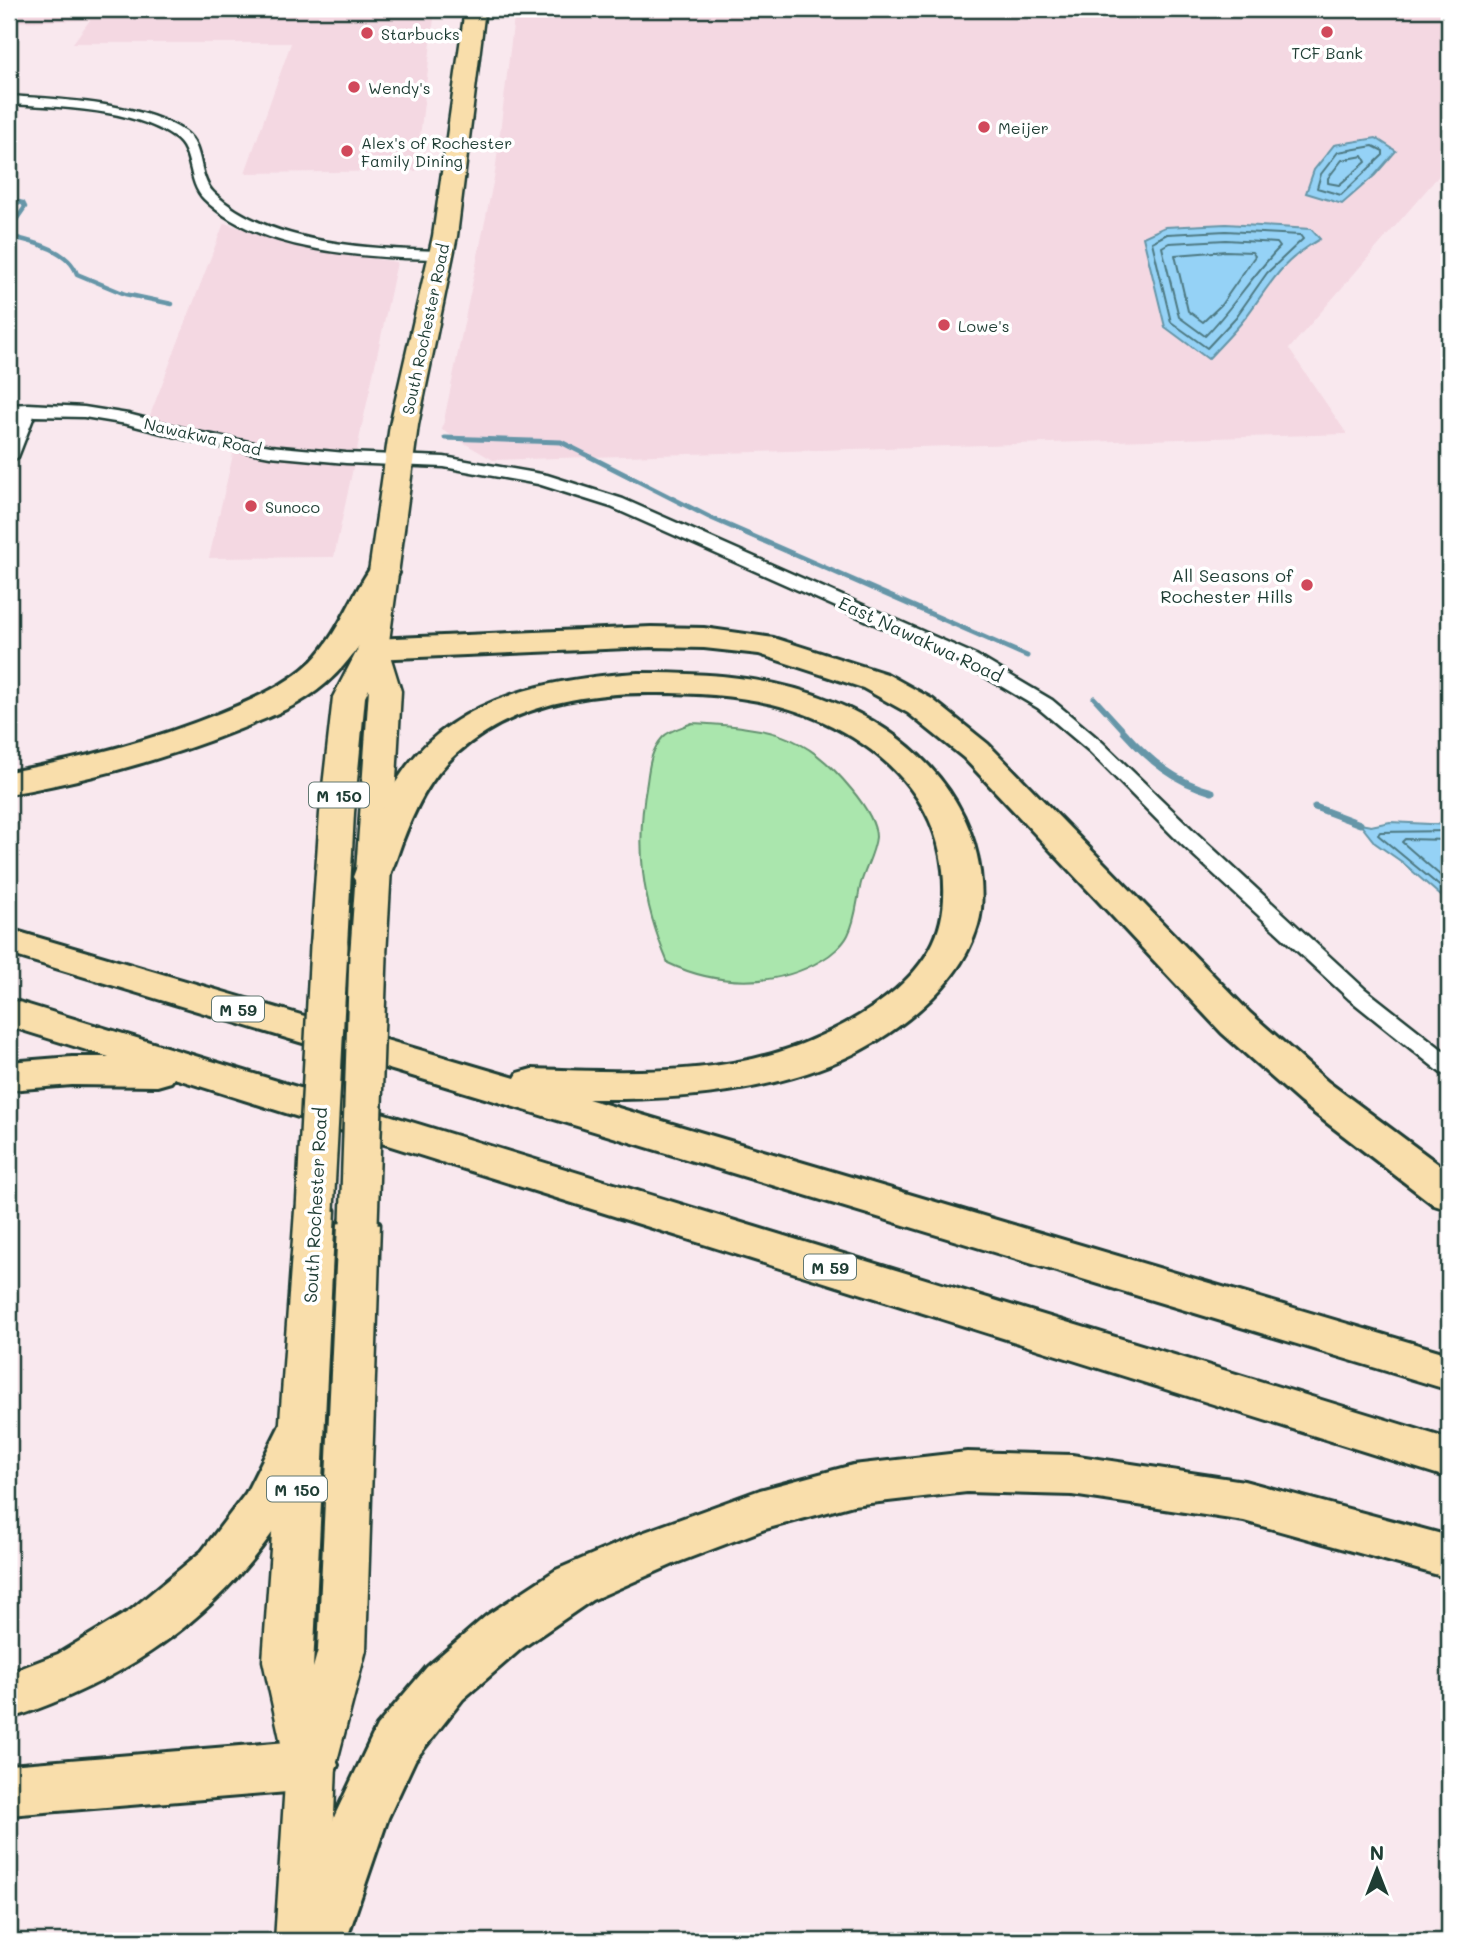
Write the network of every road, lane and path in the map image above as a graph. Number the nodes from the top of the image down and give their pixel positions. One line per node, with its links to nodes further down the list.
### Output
1 (475, 9): 3 (main road, South Rochester Road / M 150)
2 (9, 100): 3 (street)
3 (442, 255): 7 (main road, South Rochester Road / M 150)
4 (28, 409): 5 (street, Nawakwa Road); 6 (street); 7 (street, Nawakwa Road)
5 (9, 410)
6 (9, 457)
7 (398, 459): 8 (main road, South Rochester Road / M 150); 14 (street, East Nawakwa Road)
8 (383, 573): 9 (main road, South Rochester Road / M 150); 10 (highway)
9 (373, 649): 11 (main road, South Rochester Road / M 150); 18 (highway); 20 (main road, South Rochester Road / M 150, bridge)
10 (9, 783)
11 (371, 877): 17 (highway); 24 (main road, South Rochester Road / M 150, bridge)
12 (9, 941): 17 (highway, M 59)
13 (9, 1012): 15 (highway, M 59)
14 (1449, 1067)
15 (211, 1075): 16 (highway); 21 (highway, M 59)
16 (9, 1076)
17 (467, 1078): 19 (highway, M 59)
18 (1449, 1194)
19 (1449, 1372)
20 (300, 1433): 23 (highway); 24 (main road, South Rochester Road / M 150)
21 (1449, 1459)
22 (1449, 1557): 27 (highway)
23 (9, 1696)
24 (311, 1765): 25 (highway); 26 (main road, South Rochester Road)
25 (9, 1790)
26 (302, 1941)
27 (318, 1941)

